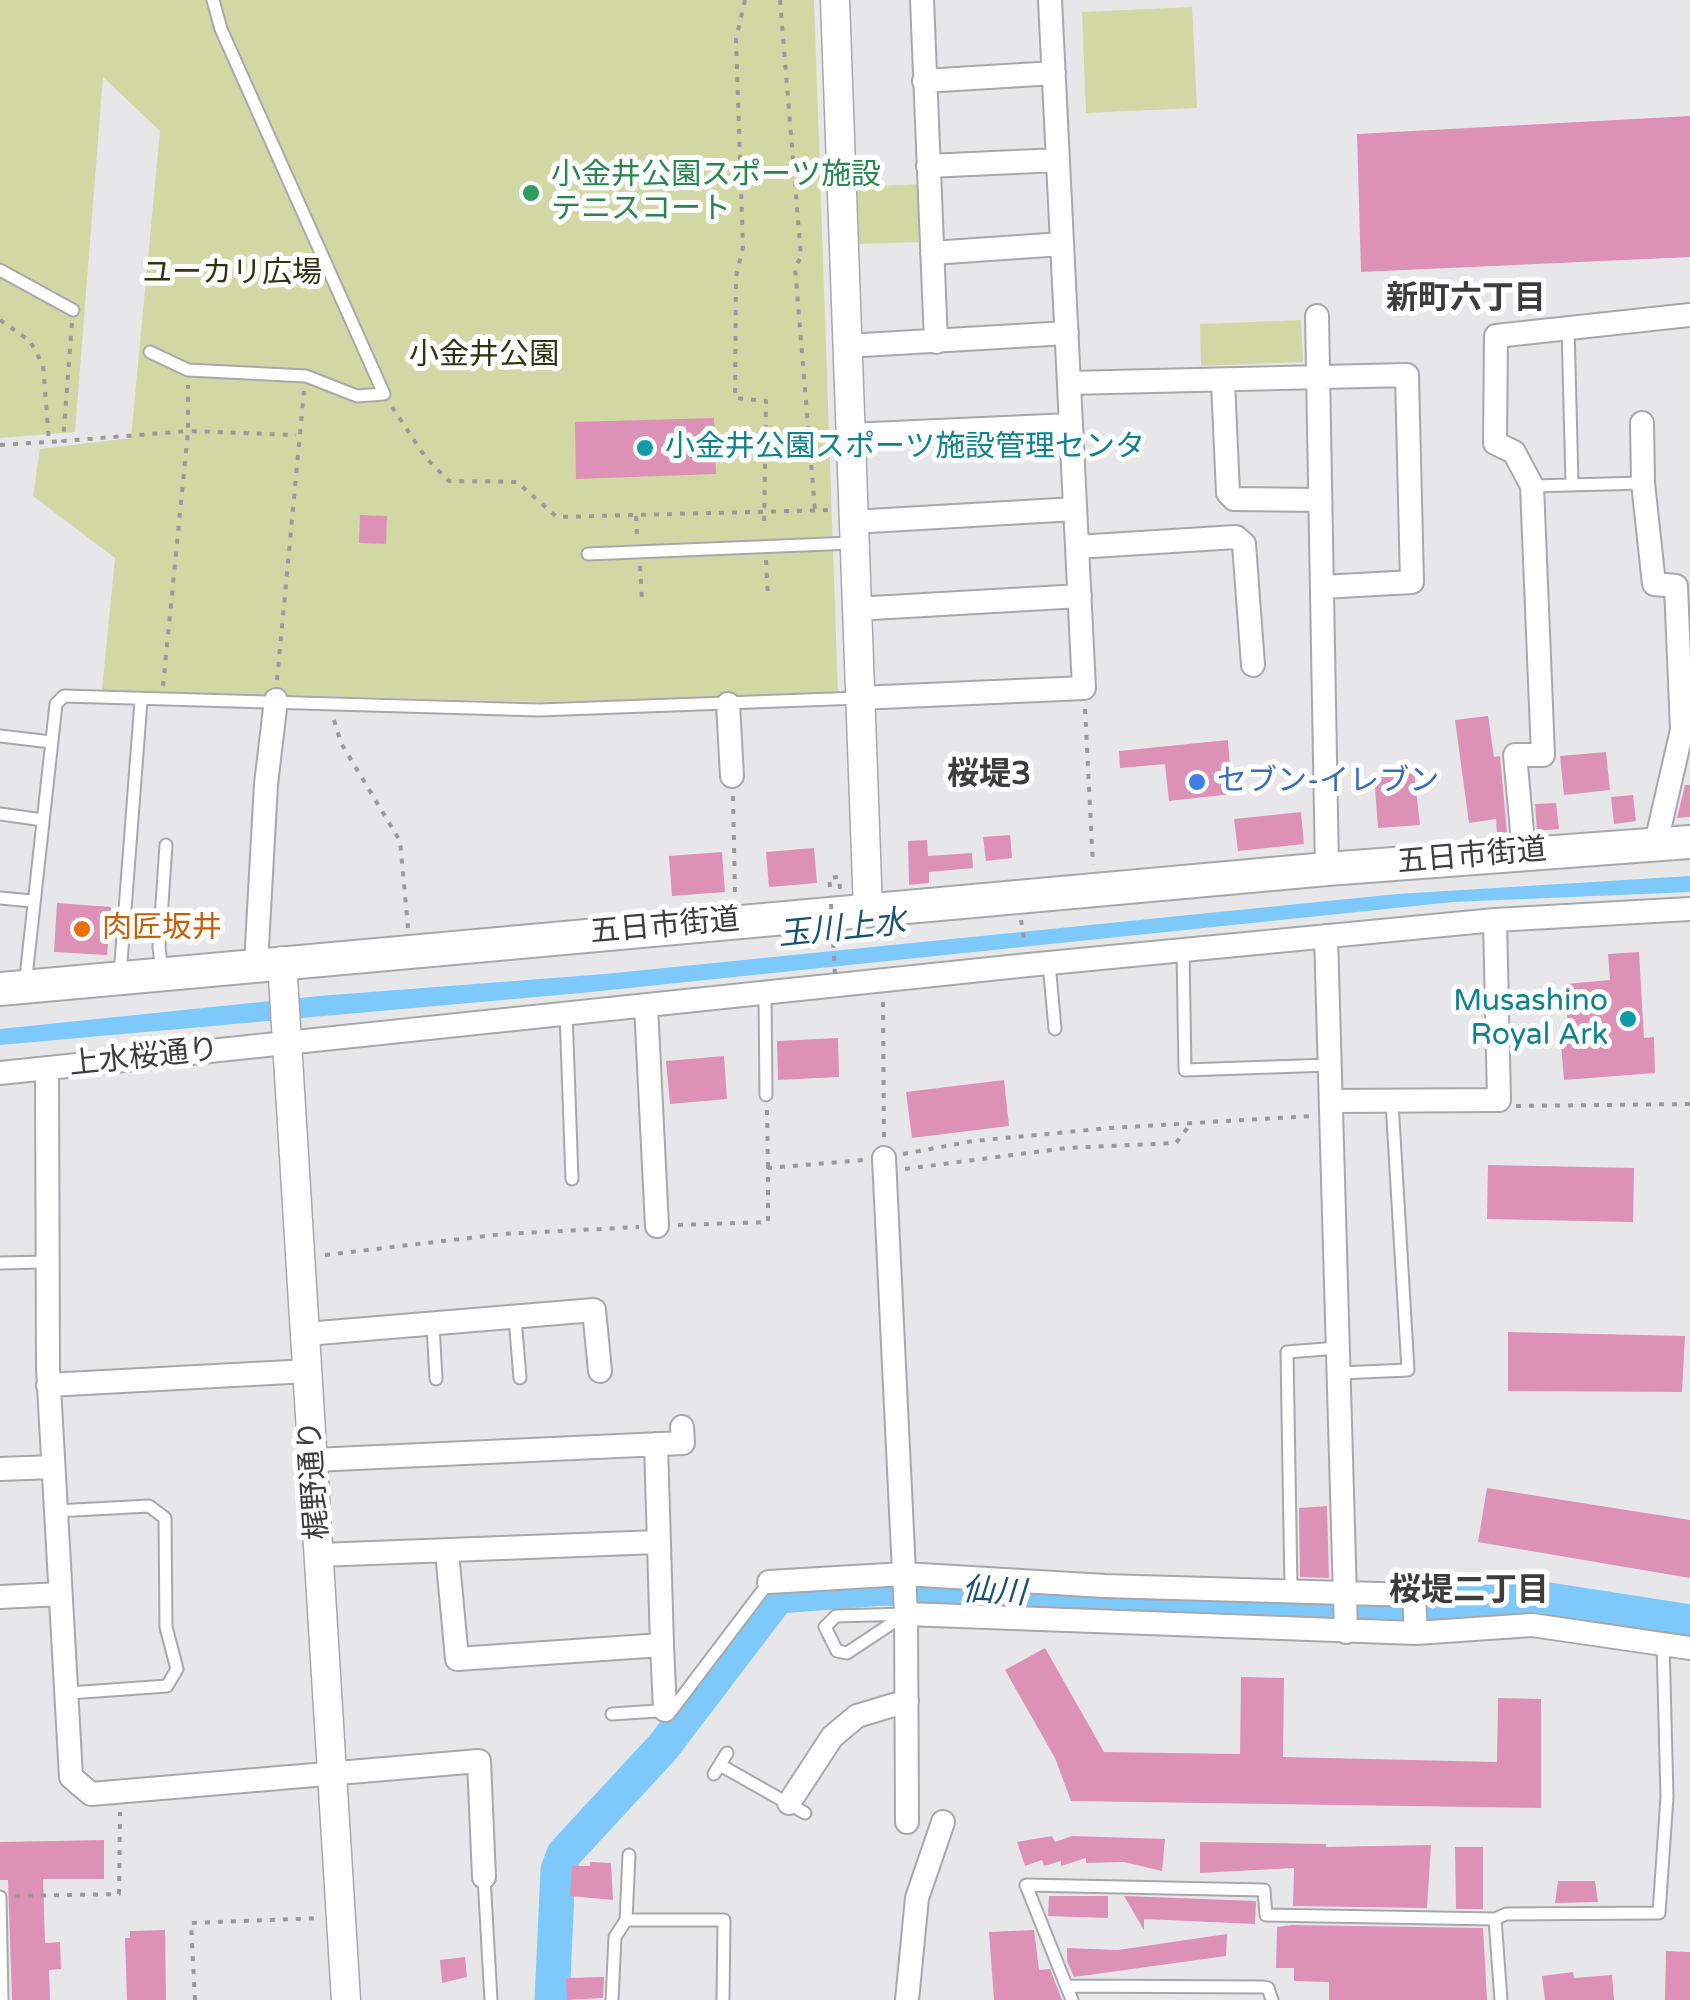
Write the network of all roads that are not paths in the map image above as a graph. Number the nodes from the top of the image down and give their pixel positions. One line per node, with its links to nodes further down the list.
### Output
1 (213, 0): 19 (lane)
2 (835, 0): 18 (street)
3 (922, 0): 6 (street)
4 (1050, 0): 5 (street)
5 (1054, 73): 6 (street); 7 (street)
6 (924, 80): 8 (street)
7 (1058, 160): 8 (street); 9 (street)
8 (928, 166): 10 (street)
9 (1062, 244): 10 (street); 16 (street)
10 (932, 253): 17 (street)
11 (0, 270): 12 (lane)
12 (73, 310)
13 (1690, 315): 15 (street)
14 (1316, 316): 20 (street)
15 (1568, 326): 27 (lane); 28 (street)
16 (1067, 334): 17 (street); 22 (street)
17 (936, 342): 18 (street)
18 (846, 346): 25 (street)
19 (150, 352)
20 (1318, 378): 21 (street); 29 (street); 34 (street)
21 (1224, 382): 22 (street); 29 (street)
22 (1069, 383): 24 (street)
23 (1642, 422): 26 (street)
24 (1070, 424): 25 (street); 30 (street)
25 (850, 435): 31 (street)
26 (1643, 482): 27 (lane); 48 (street)
27 (1572, 483): 28 (lane)
28 (1532, 486): 50 (street)
29 (1319, 500): 34 (street)
30 (1075, 510): 31 (street); 32 (street)
31 (852, 524): 33 (lane); 36 (street)
32 (1077, 547): 35 (street); 37 (street)
33 (588, 554)
34 (1323, 587): 51 (street)
35 (1080, 596): 36 (street); 38 (street)
36 (856, 609): 38 (street)
37 (1253, 665)
38 (859, 698): 41 (lane); 55 (street)
39 (276, 700): 40 (lane); 41 (lane); 60 (street)
40 (142, 701): 43 (lane); 62 (lane)
41 (728, 704): 44 (street)
42 (0, 736): 43 (lane)
43 (51, 742): 46 (lane)
44 (732, 776)
45 (0, 814): 46 (lane)
46 (43, 820): 53 (lane)
47 (1690, 842): 48 (main road, 五日市街道)
48 (1656, 843): 50 (main road, 五日市街道)
49 (166, 844): 61 (lane)
50 (1524, 853): 51 (main road, 五日市街道)
51 (1327, 869): 55 (main road, 五日市街道)
52 (0, 898): 53 (lane)
53 (32, 901): 63 (lane)
54 (1690, 909): 56 (street, 上水桜通り)
55 (868, 910): 60 (main road, 五日市街道)
56 (1495, 920): 57 (street, 上水桜通り); 73 (street)
57 (1326, 936): 58 (street, 上水桜通り); 69 (street)
58 (1183, 950): 59 (street, 上水桜通り); 69 (lane)
59 (1048, 963): 64 (street, 上水桜通り); 67 (lane)
60 (274, 972): 61 (main road, 五日市街道); 68 (street, 梶野通り)
61 (162, 973): 62 (main road, 五日市街道)
62 (120, 977): 63 (main road, 五日市街道)
63 (12, 988)
64 (765, 994): 65 (street, 上水桜通り); 72 (lane)
65 (646, 1006): 66 (street, 上水桜通り); 77 (street)
66 (566, 1012): 68 (street, 上水桜通り); 76 (lane)
67 (1055, 1029)
68 (288, 1037): 70 (street, 上水桜通り); 82 (street, 梶野通り)
69 (1329, 1064): 74 (street)
70 (47, 1068): 71 (street, 上水桜通り); 78 (street)
71 (0, 1072)
72 (766, 1095)
73 (1392, 1102): 74 (street); 86 (lane)
74 (1331, 1108): 83 (street)
75 (885, 1165): 99 (street)
76 (572, 1180)
77 (656, 1226)
78 (48, 1262): 79 (lane); 89 (street)
79 (0, 1263)
80 (515, 1318): 81 (street); 85 (street); 87 (lane)
81 (432, 1325): 82 (street); 88 (lane)
82 (306, 1334): 84 (street, 梶野通り)
83 (1338, 1348): 86 (street); 101 (lane)
84 (308, 1371): 89 (street); 92 (street, 梶野通り)
85 (600, 1371)
86 (1339, 1372): 102 (street)
87 (520, 1378)
88 (436, 1380)
89 (48, 1385): 93 (street)
90 (682, 1427): 91 (street)
91 (656, 1444): 92 (street); 96 (street)
92 (313, 1460): 98 (street, 梶野通り)
93 (53, 1466): 94 (street); 95 (street)
94 (0, 1469)
95 (56, 1511): 103 (street); 111 (lane)
96 (658, 1542): 97 (street); 109 (street)
97 (447, 1552): 98 (street); 109 (street)
98 (320, 1555): 116 (street, 梶野通り)
99 (904, 1574): 100 (street); 101 (street); 105 (street)
100 (769, 1582): 113 (lane)
101 (1291, 1589): 102 (street)
102 (1346, 1591): 106 (street); 107 (street)
103 (60, 1594): 104 (street); 111 (street)
104 (0, 1597)
105 (906, 1609): 105 (lane); 106 (street); 112 (street)
106 (1346, 1632): 107 (street)
107 (1416, 1633): 108 (street)
108 (1663, 1643): 110 (street); 123 (lane)
109 (662, 1645): 113 (street)
110 (1690, 1648)
111 (68, 1693): 116 (street)
112 (907, 1700): 117 (street); 118 (street)
113 (666, 1710): 114 (lane)
114 (612, 1714)
115 (727, 1752): 117 (lane)
116 (331, 1774): 121 (street); 127 (street, 梶野通り)
117 (797, 1808)
118 (907, 1822)
119 (943, 1822): 131 (street)
120 (629, 1855): 124 (lane)
121 (484, 1877): 128 (lane)
122 (0, 1897): 126 (lane)
123 (1495, 1918): 125 (lane); 134 (lane)
124 (626, 1920): 129 (lane); 130 (lane)
125 (1066, 1986): 132 (lane); 133 (lane)
126 (2, 2000)
127 (346, 2000)
128 (491, 2000)
129 (612, 2000)
130 (723, 2000)
131 (908, 2000)
132 (1072, 2000)
133 (1272, 2000)
134 (1501, 2000)

